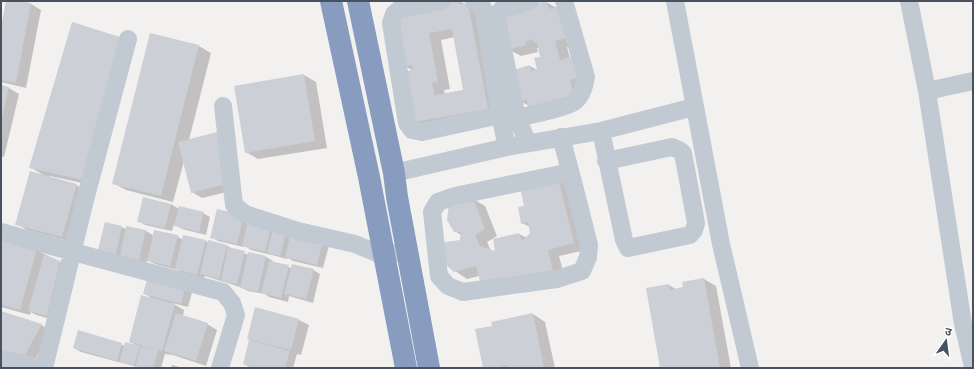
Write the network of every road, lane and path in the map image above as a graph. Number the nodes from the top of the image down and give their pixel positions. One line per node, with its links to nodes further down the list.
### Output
1 (331, 1): 25 (highway)
2 (358, 1): 21 (highway)
3 (442, 1): 14 (street)
4 (474, 1): 14 (street)
5 (530, 1): 14 (street)
6 (564, 1): 14 (street)
7 (675, 1): 13 (street)
8 (909, 1): 11 (street)
9 (128, 38): 24 (street)
10 (973, 81): 11 (street)
11 (927, 91): 27 (street)
12 (223, 106): 25 (street)
13 (694, 107): 15 (street); 32 (street)
14 (508, 117): 17 (street); 18 (street)
15 (601, 131): 16 (street); 19 (street)
16 (561, 137): 17 (street); 20 (street)
17 (528, 143): 18 (street)
18 (507, 147): 21 (street)
19 (606, 161): 19 (street)
20 (570, 172): 20 (street)
21 (394, 173): 23 (highway)
22 (1, 232): 24 (street)
23 (407, 251): 25 (street); 31 (highway)
24 (72, 252): 28 (street); 29 (street)
25 (384, 256): 30 (highway)
26 (1, 358): 28 (street)
27 (967, 367)
28 (43, 368)
29 (220, 368)
30 (406, 368)
31 (428, 368)
32 (750, 368)

